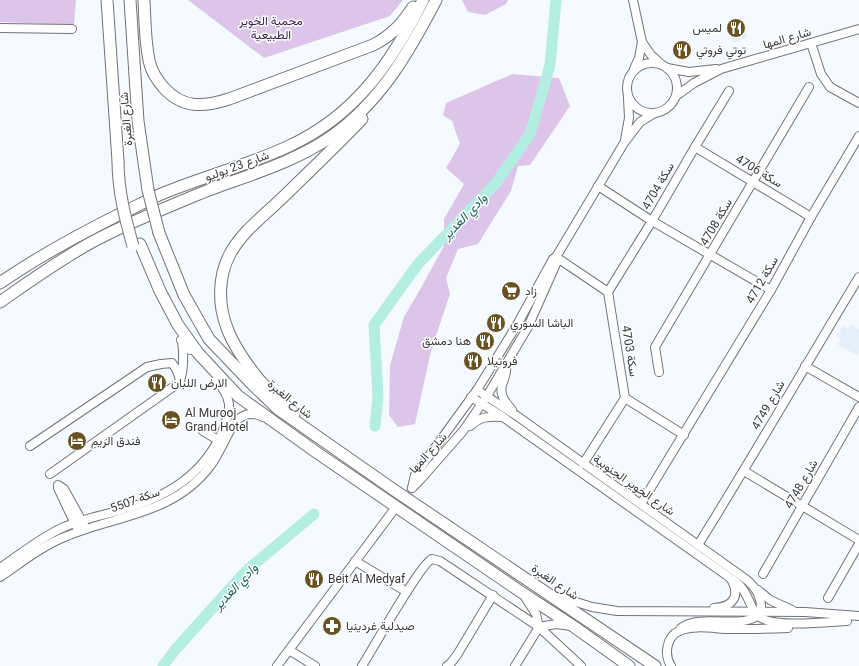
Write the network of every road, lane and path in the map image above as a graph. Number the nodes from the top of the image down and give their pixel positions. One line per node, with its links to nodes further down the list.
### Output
1 (107, 0): 30 (main road, شارع الغبرة, bridge)
2 (130, 0): 55 (main road, شارع الغبرة, bridge)
3 (144, 0): 4 (main road)
4 (417, 0)
5 (423, 0): 34 (main road, شارع 23 يوليو)
6 (436, 0): 11 (main road, شارع 23 يوليو)
7 (633, 0): 12 (street)
8 (0, 28): 10 (street)
9 (859, 28): 13 (street, شارع المها)
10 (72, 29)
11 (415, 41): 37 (main road, شارع 23 يوليو); 55 (main road)
12 (642, 42): 14 (street); 16 (street)
13 (811, 43): 15 (street, شارع المها); 21 (street)
14 (665, 66): 15 (street, شارع المها); 16 (street); 19 (street)
15 (721, 69): 19 (street, شارع المها)
16 (634, 70): 20 (street)
17 (809, 87): 26 (street, سكة 4708)
18 (729, 91): 25 (street, سكة 4704)
19 (676, 96): 22 (street)
20 (628, 97): 22 (street); 24 (street, شارع المها)
21 (859, 103)
22 (653, 114): 24 (street, شارع المها)
23 (859, 136): 28 (street, سكة 4712)
24 (624, 143): 27 (street, شارع المها)
25 (694, 146): 26 (street, 4706 سكة); 29 (street, سكة 4704)
26 (753, 181): 28 (street, 4706 سكة); 31 (street, سكة 4708)
27 (598, 186): 29 (street); 32 (street, شارع المها)
28 (811, 217): 35 (street, سكة 4712)
29 (652, 221): 31 (street); 36 (street, سكة 4704)
30 (137, 245): 38 (main road); 52 (main road, شارع الغبرة)
31 (710, 255): 35 (street); 41 (street, سكة 4708)
32 (556, 257): 36 (street); 39 (street, شارع المها); 43 (street, شارع المها)
33 (859, 277): 40 (street, 4749 شارع)
34 (0, 283)
35 (771, 290): 56 (street, سكة 4712)
36 (608, 292): 47 (street, 4703 سكة)
37 (0, 302)
38 (181, 340): 42 (street); 57 (street, سكة 5507)
39 (506, 365): 44 (street, شارع المها); 50 (street)
40 (805, 366): 46 (street); 60 (street, 4749 شارع)
41 (659, 372)
42 (180, 382): 58 (street); 61 (street)
43 (477, 390): 44 (street, شارع الخوير الجنوبية); 45 (street, شارع المها)
44 (487, 396): 48 (street, شارع المها); 50 (street, شارع الخوير الجنوبية)
45 (471, 397): 48 (street, شارع الخوير الجنوبية); 54 (street, شارع المها)
46 (859, 397)
47 (625, 398): 56 (street); 59 (street)
48 (482, 404): 51 (street, شارع الخوير الجنوبية); 54 (street, شارع المها)
49 (859, 407): 63 (street, 4748 شارع)
50 (516, 416): 59 (street, شارع الخوير الجنوبية)
51 (503, 417): 54 (street); 72 (street, شارع الخوير الجنوبية)
52 (272, 421): 66 (street, سكة 5507); 77 (main road, شارع الغبرة)
53 (204, 431): 57 (street)
54 (463, 431)
55 (310, 432): 78 (main road, شارع الغبرة)
56 (684, 435): 62 (street, سكة 4712)
57 (218, 440): 65 (street, سكة 5507)
58 (30, 446)
59 (583, 464): 62 (street, شارع الخوير الجنوبية)
60 (744, 471): 63 (street); 69 (street, 4749 شارع)
61 (50, 474)
62 (641, 504): 69 (street, شارع الخوير الجنوبية)
63 (803, 506): 67 (street); 73 (street, 4748 شارع)
64 (393, 512): 70 (street)
65 (79, 521): 66 (street); 71 (street, سكة 5507)
66 (82, 531): 74 (street, سكة 5507)
67 (859, 540)
68 (859, 544): 80 (street)
69 (698, 545): 75 (street, شارع الخوير الجنوبية)
70 (355, 561): 76 (street); 90 (street)
71 (0, 568)
72 (726, 574): 81 (street); 83 (street, شارع الخوير الجنوبية)
73 (763, 574)
74 (0, 577)
75 (755, 588): 82 (street, شارع الخوير الجنوبية); 83 (street)
76 (407, 592): 79 (street); 93 (street)
77 (521, 592): 87 (main road, شارع الغبرة); 88 (street)
78 (547, 593): 81 (street); 98 (main road, شارع الغبرة)
79 (493, 595): 88 (street); 94 (street)
80 (828, 598)
81 (654, 612): 83 (street)
82 (805, 612): 83 (street); 84 (street)
83 (758, 613): 86 (street); 89 (street)
84 (859, 616)
85 (859, 621): 86 (street)
86 (848, 622): 89 (street)
87 (573, 626): 88 (street); 97 (main road, شارع الغبرة)
88 (539, 627): 95 (street); 96 (street)
89 (678, 632): 99 (street)
90 (289, 650): 91 (street); 92 (street)
91 (277, 666)
92 (315, 666)
93 (362, 666)
94 (447, 666)
95 (515, 666)
96 (581, 666)
97 (629, 666)
98 (655, 666)
99 (671, 666)

